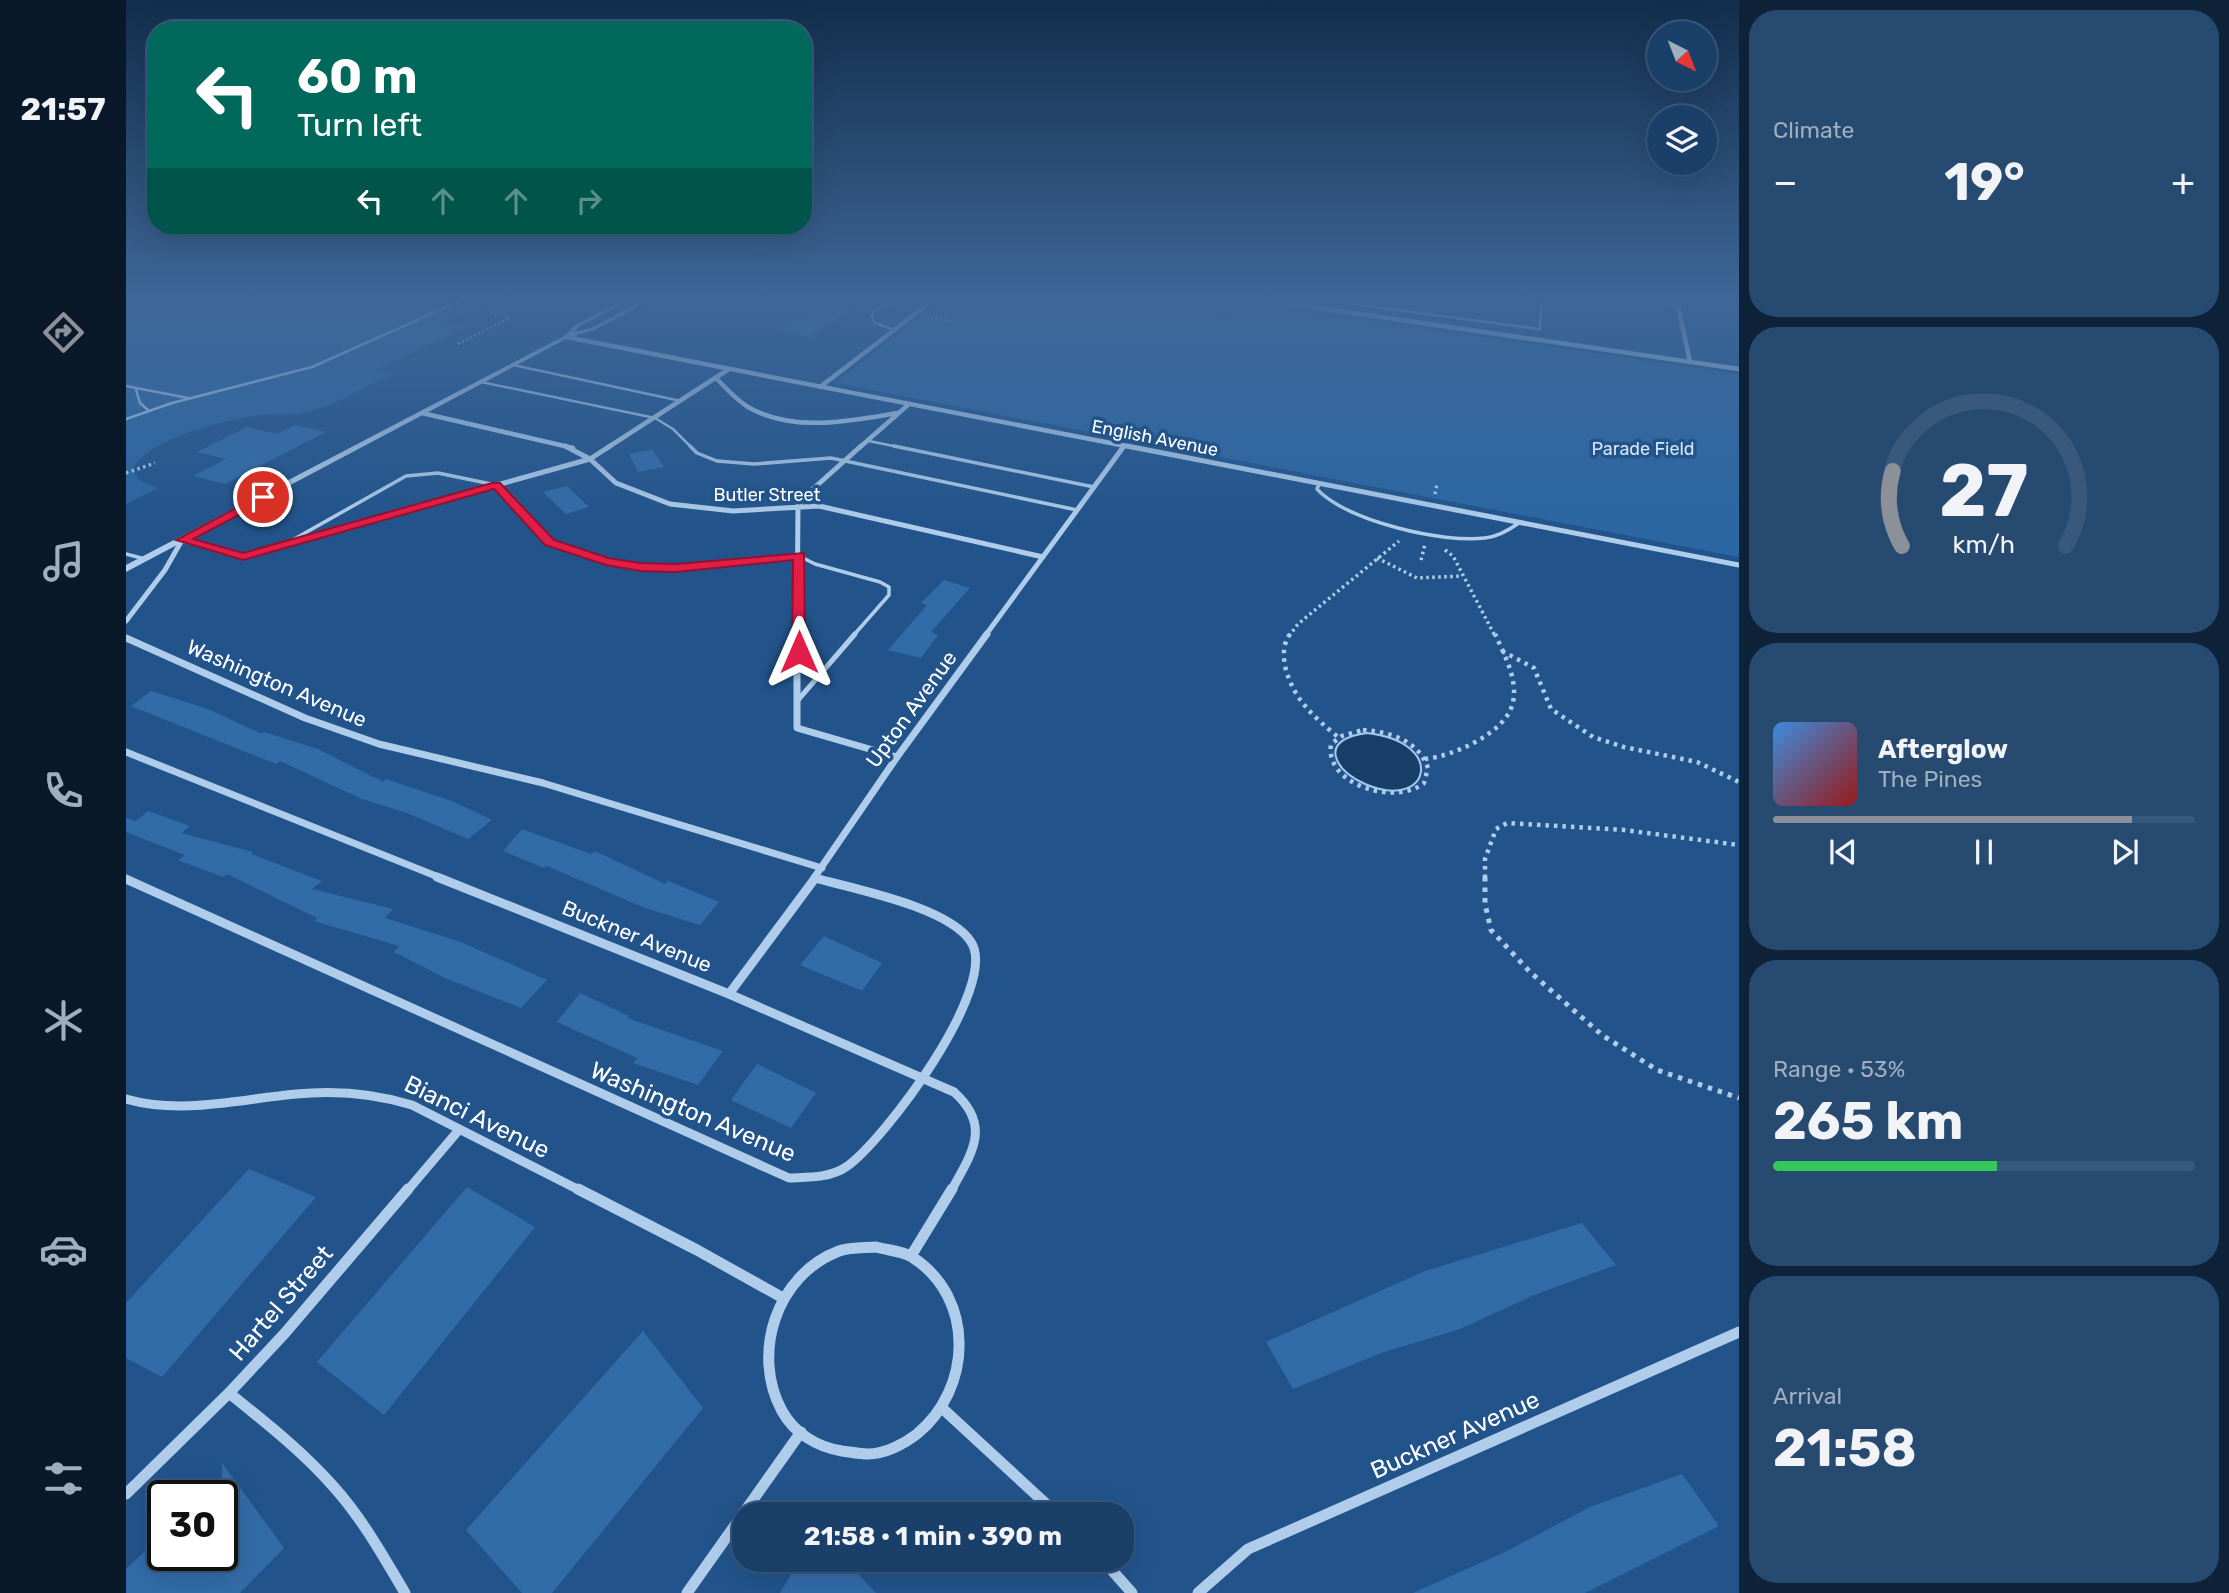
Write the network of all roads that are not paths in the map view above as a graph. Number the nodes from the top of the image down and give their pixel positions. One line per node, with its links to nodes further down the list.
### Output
1 (279, 375): 12 (lane)
2 (494, 375): 8 (street)
3 (561, 375): 13 (lane)
4 (720, 375): 7 (street)
5 (761, 375): 10 (street, English Avenue)
6 (835, 375): 10 (street)
7 (716, 378): 13 (street); 16 (street)
8 (481, 382): 17 (street); 18 (lane)
9 (126, 386): 11 (lane)
10 (820, 387): 14 (street, English Avenue)
11 (136, 390): 12 (lane); 15 (lane)
12 (188, 398): 15 (lane)
13 (681, 401): 18 (street)
14 (909, 404): 16 (street); 21 (street, English Avenue)
15 (148, 410): 19 (lane)
16 (899, 413): 20 (street)
17 (422, 414): 22 (street, Butler Street); 30 (street)
18 (655, 418): 22 (street); 23 (lane)
19 (126, 419)
20 (869, 441): 23 (street); 26 (lane)
21 (1124, 446): 24 (street, English Avenue); 26 (street, Upton Avenue)
22 (590, 459): 25 (street); 27 (street, Butler Street)
23 (846, 461): 27 (street); 28 (lane)
24 (1319, 484): 29 (street, English Avenue); 29 (lane)
25 (496, 485): 31 (street); 31 (lane); 33 (lane)
26 (1094, 487): 28 (street, Upton Avenue)
27 (798, 506): 33 (street); 34 (street, Butler Street)
28 (1077, 510): 34 (street, Upton Avenue)
29 (1520, 523): 36 (street, English Avenue)
30 (182, 540): 31 (street); 35 (street); 38 (street)
31 (283, 545)
32 (126, 554): 35 (lane)
33 (799, 556): 40 (street); 40 (lane)
34 (1043, 557): 42 (street, Upton Avenue)
35 (145, 559): 37 (street)
36 (1739, 565)
37 (126, 569)
38 (126, 621)
39 (126, 638): 43 (street, Washington Avenue)
40 (798, 700): 42 (street)
41 (126, 752): 46 (street, Buckner Avenue)
42 (897, 757): 43 (street, Upton Avenue)
43 (822, 867): 44 (street, Upton Avenue)
44 (814, 878): 46 (street, Upton Avenue); 47 (street, Washington Avenue)
45 (126, 879): 47 (street, Washington Avenue)
46 (729, 994): 47 (street, Buckner Avenue)
47 (925, 1077): 50 (street, Buckner Avenue)
48 (126, 1100): 49 (street, Bianci Avenue)
49 (458, 1131): 51 (street, Bianci Avenue); 53 (street, Hartel Street)
50 (911, 1256): 51 (street); 54 (street)
51 (783, 1298): 55 (street)
52 (1739, 1332): 62 (street, Buckner Avenue)
53 (229, 1393): 56 (street, Hartel Street); 59 (street)
54 (942, 1408): 55 (street); 57 (street)
55 (801, 1432): 60 (street)
56 (126, 1494)
57 (1044, 1502)
58 (1113, 1572): 61 (street)
59 (405, 1593)
60 (687, 1593)
61 (1132, 1593)
62 (1198, 1593)

